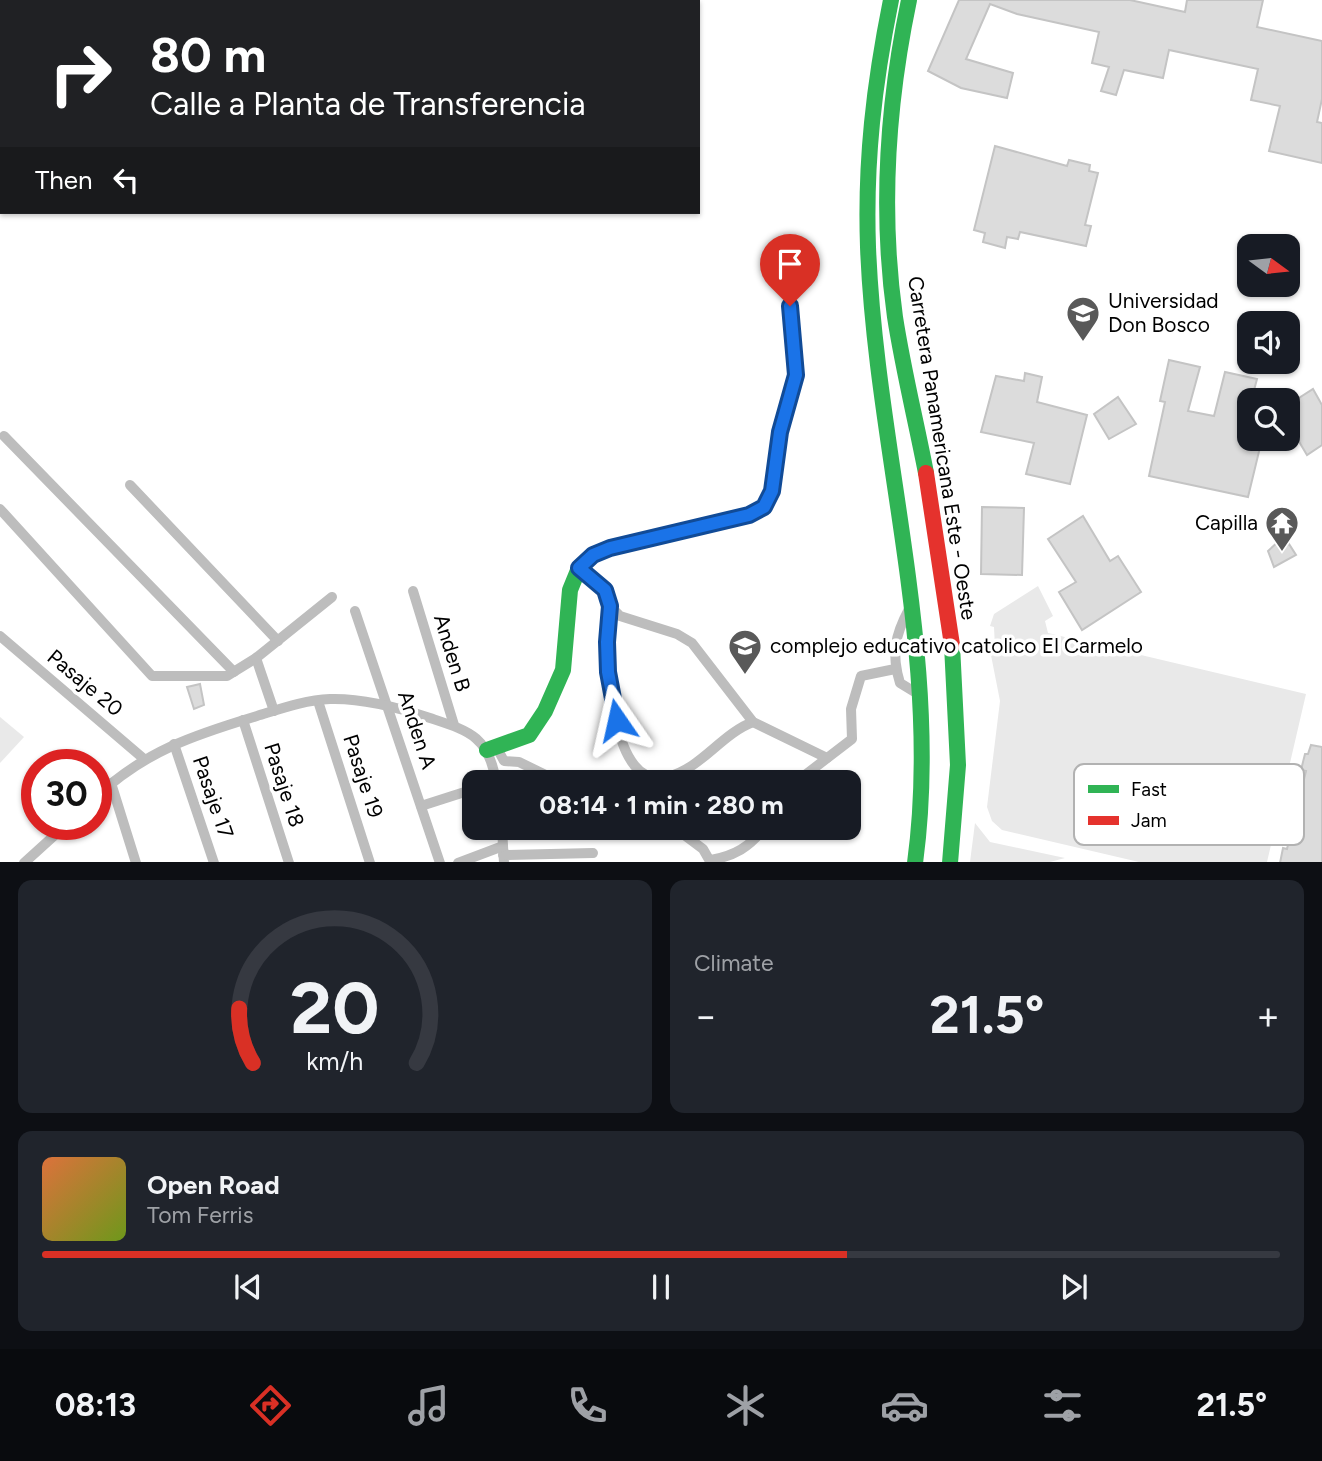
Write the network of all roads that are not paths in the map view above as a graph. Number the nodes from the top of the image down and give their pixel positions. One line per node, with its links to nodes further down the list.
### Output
1 (891, 0): 10 (main road)
2 (909, 0): 50 (main road, Carretera Panamericana Este - Oeste)
3 (790, 306): 7 (main road)
4 (4, 436): 17 (street)
5 (130, 485): 14 (street)
6 (0, 509): 17 (street)
7 (579, 568): 11 (street); 26 (main road)
8 (413, 591): 24 (street, Anden B)
9 (332, 597): 14 (street)
10 (912, 603): 16 (street); 18 (main road)
11 (610, 606): 23 (street); 23 (street)
12 (355, 611): 20 (street, Anden A)
13 (0, 636): 28 (street, Pasaje 20)
14 (278, 640): 15 (street)
15 (256, 658): 17 (street); 21 (street)
16 (895, 669): 18 (street); 27 (street)
17 (233, 672)
18 (918, 694): 49 (main road)
19 (318, 701): 20 (street); 21 (street); 46 (street, Pasaje 19)
20 (389, 708): 24 (street); 35 (street, Anden A)
21 (274, 711): 22 (street)
22 (243, 720): 25 (street); 45 (street, Pasaje 18)
23 (752, 722): 27 (street)
24 (454, 725): 26 (street)
25 (174, 744): 28 (street); 44 (street, Pasaje 17)
26 (492, 749): 29 (street); 30 (street)
27 (827, 758): 31 (street)
28 (144, 759): 32 (street)
29 (495, 770)
30 (535, 770)
31 (812, 770)
32 (112, 782)
33 (112, 786): 43 (street)
34 (462, 793): 35 (street)
35 (421, 806): 47 (street, Anden A)
36 (49, 840): 42 (street)
37 (691, 840): 41 (street)
38 (754, 840): 41 (street)
39 (593, 853): 40 (street)
40 (503, 854): 48 (street)
41 (711, 861)
42 (25, 862)
43 (136, 862)
44 (214, 862)
45 (289, 862)
46 (370, 862)
47 (440, 862)
48 (463, 862)
49 (915, 862)
50 (950, 862)

